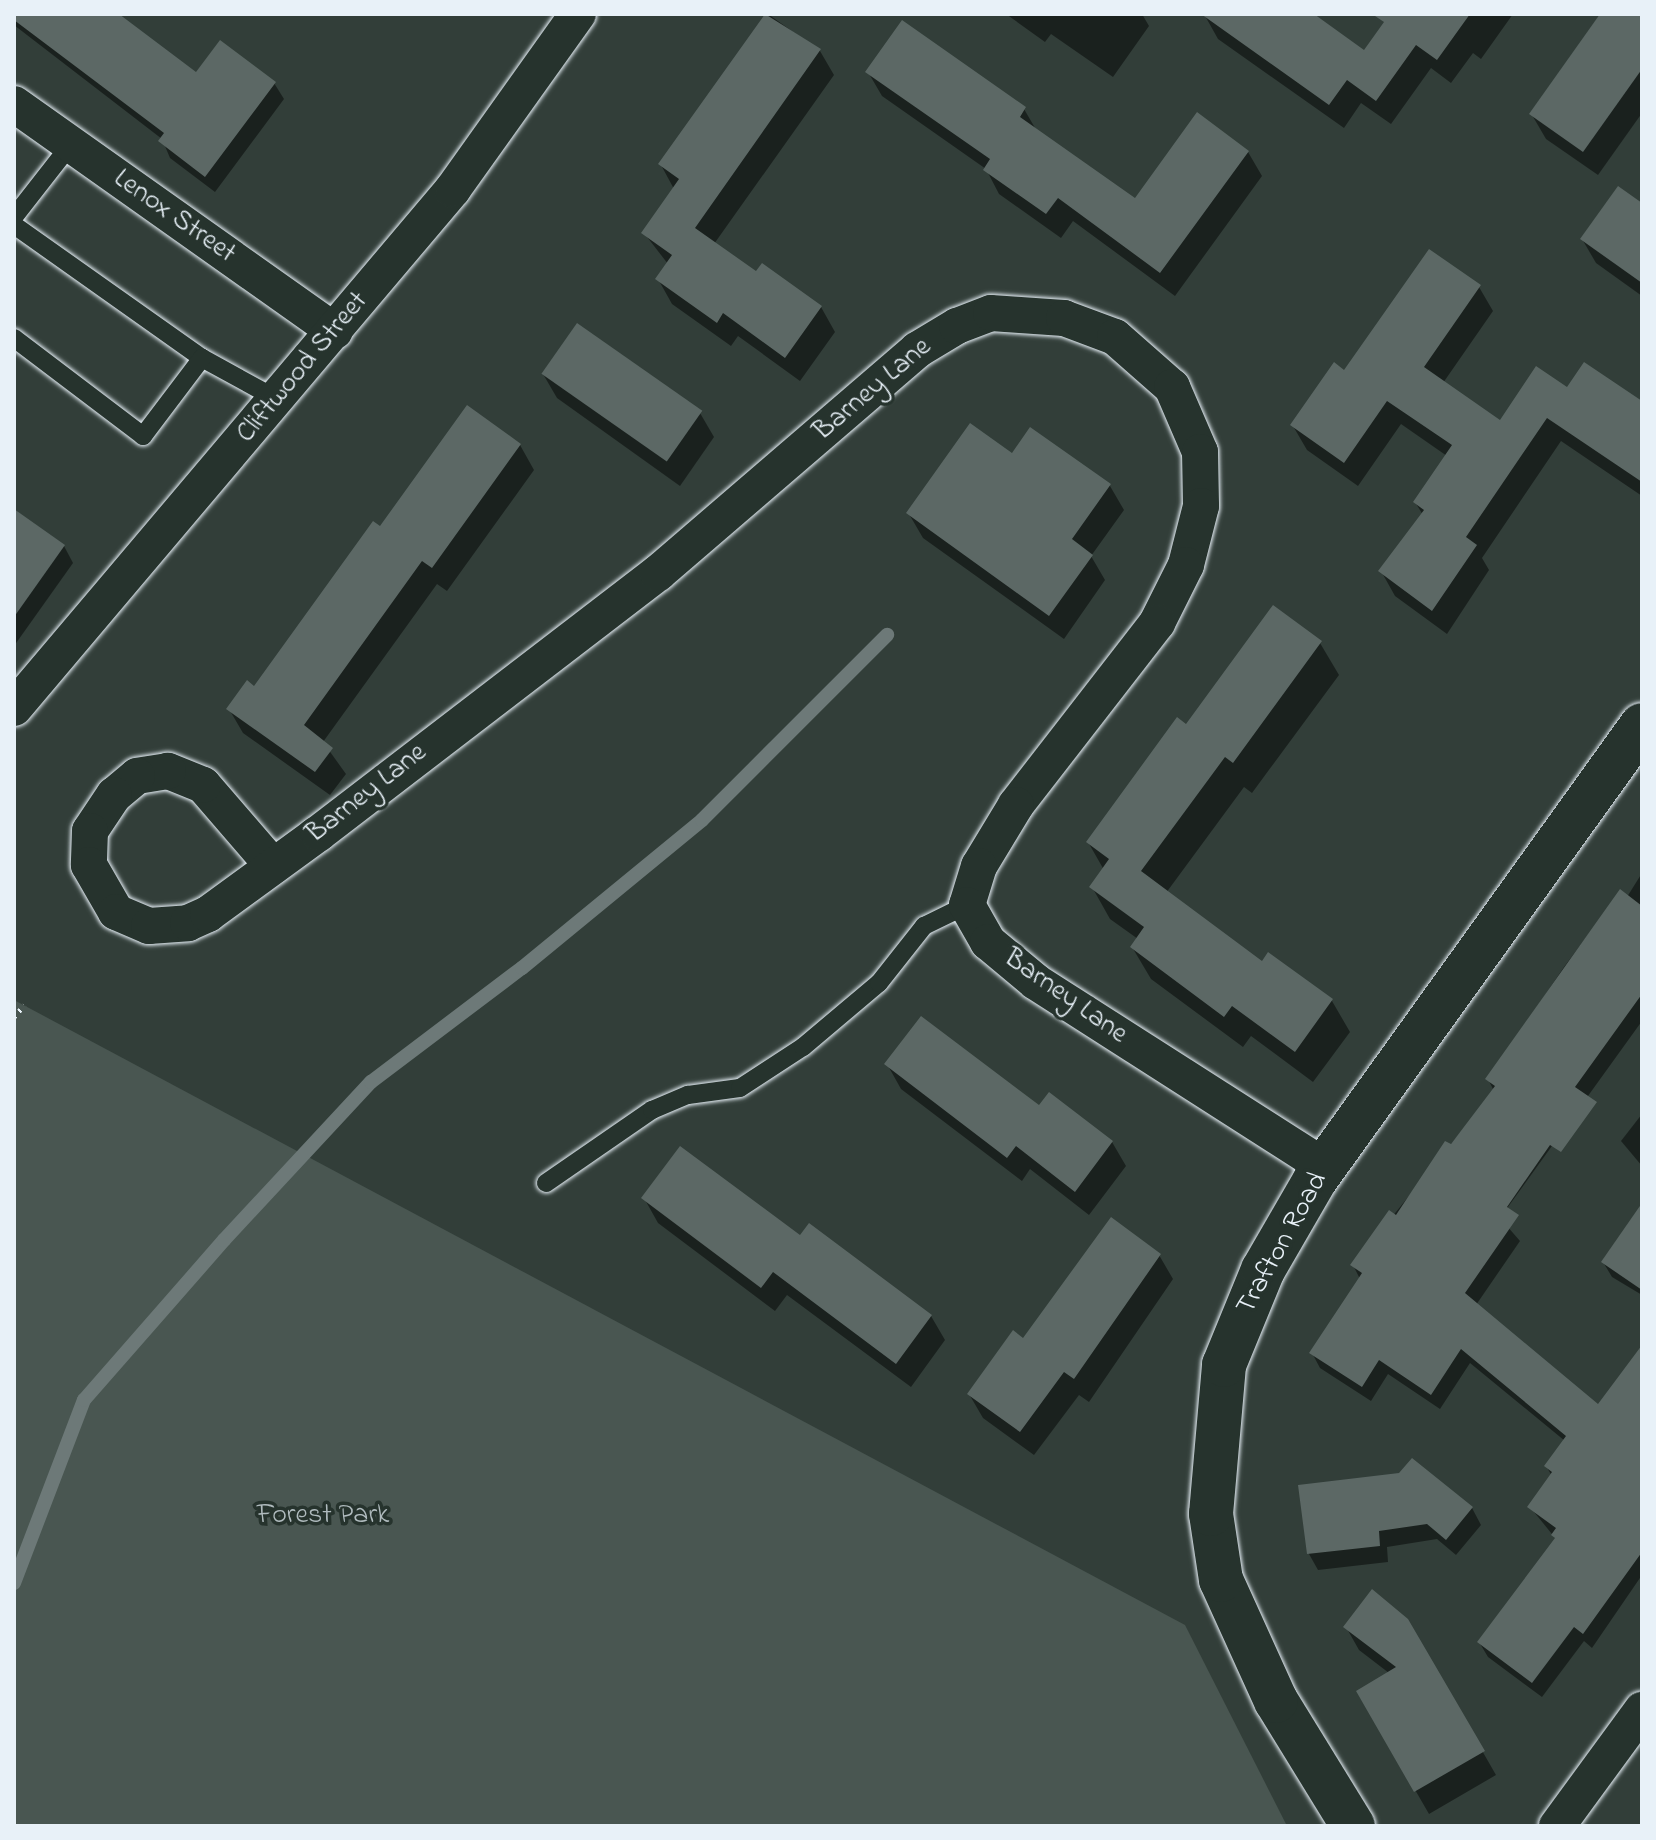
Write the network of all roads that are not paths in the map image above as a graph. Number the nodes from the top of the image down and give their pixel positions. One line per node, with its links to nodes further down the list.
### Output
1 (578, 14): 6 (street, Cliftwood Street)
2 (14, 104): 3 (street, Lenox Street)
3 (71, 144): 4 (lane); 6 (street, Lenox Street)
4 (14, 217)
5 (14, 225): 8 (lane)
6 (335, 331): 9 (street, Cliftwood Street)
7 (14, 338): 8 (lane)
8 (202, 358): 9 (lane)
9 (277, 399): 10 (street, Cliftwood Street)
10 (14, 708)
11 (1642, 725): 14 (street, Trafton Road)
12 (273, 866): 12 (street, Barney Lane); 13 (street, Barney Lane)
13 (967, 905): 14 (street, Barney Lane); 15 (lane)
14 (1325, 1167): 17 (street, Trafton Road)
15 (546, 1183)
16 (1642, 1710): 18 (street)
17 (1353, 1826)
18 (1557, 1826)

